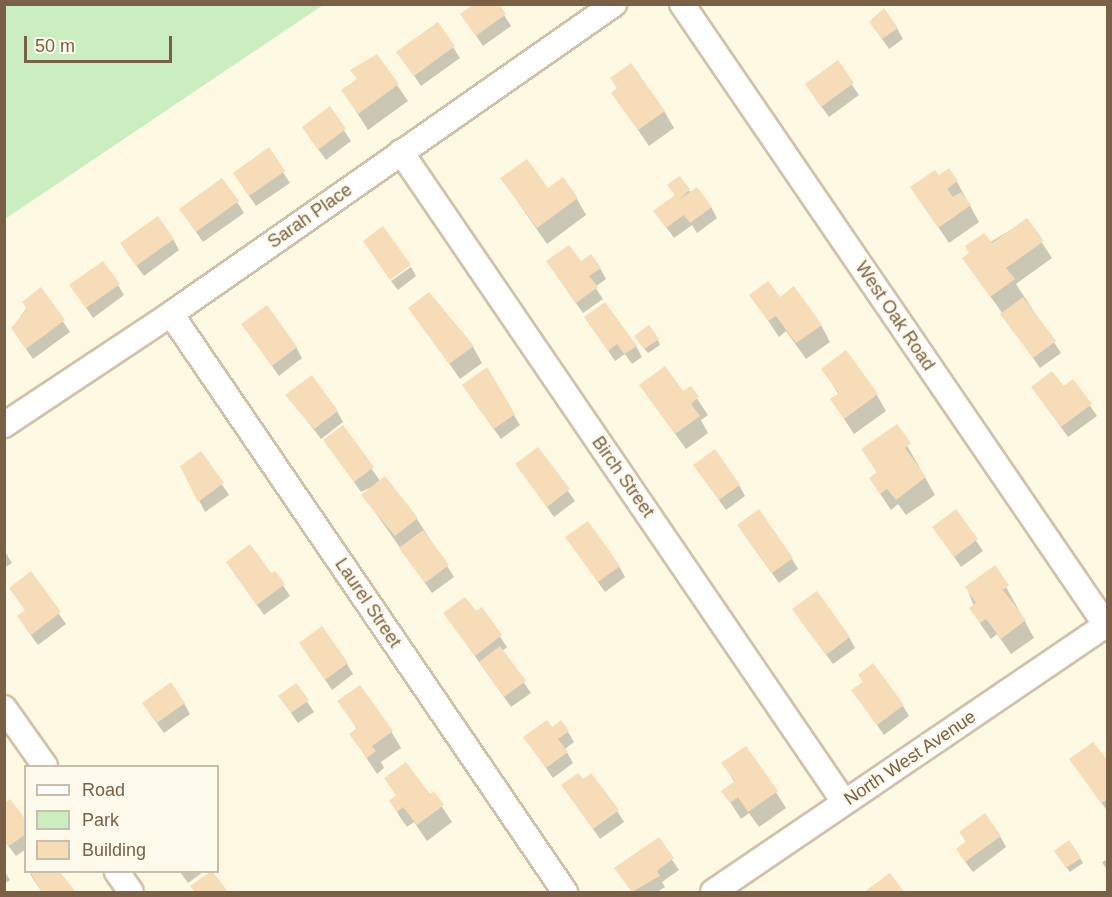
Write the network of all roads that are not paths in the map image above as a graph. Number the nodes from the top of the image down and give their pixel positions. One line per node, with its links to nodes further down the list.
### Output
1 (614, 4): 3 (street, Sarah Place)
2 (682, 4): 6 (street, West Oak Road)
3 (401, 152): 4 (street, Sarah Place); 9 (street, Birch Street)
4 (171, 314): 5 (street, Sarah Place); 12 (street, Laurel Street)
5 (4, 425)
6 (1107, 626): 9 (street, North West Avenue)
7 (4, 708): 8 (street)
8 (44, 765)
9 (844, 802): 13 (street, North West Avenue)
10 (118, 873): 11 (street)
11 (132, 892)
12 (565, 892)
13 (713, 892)

